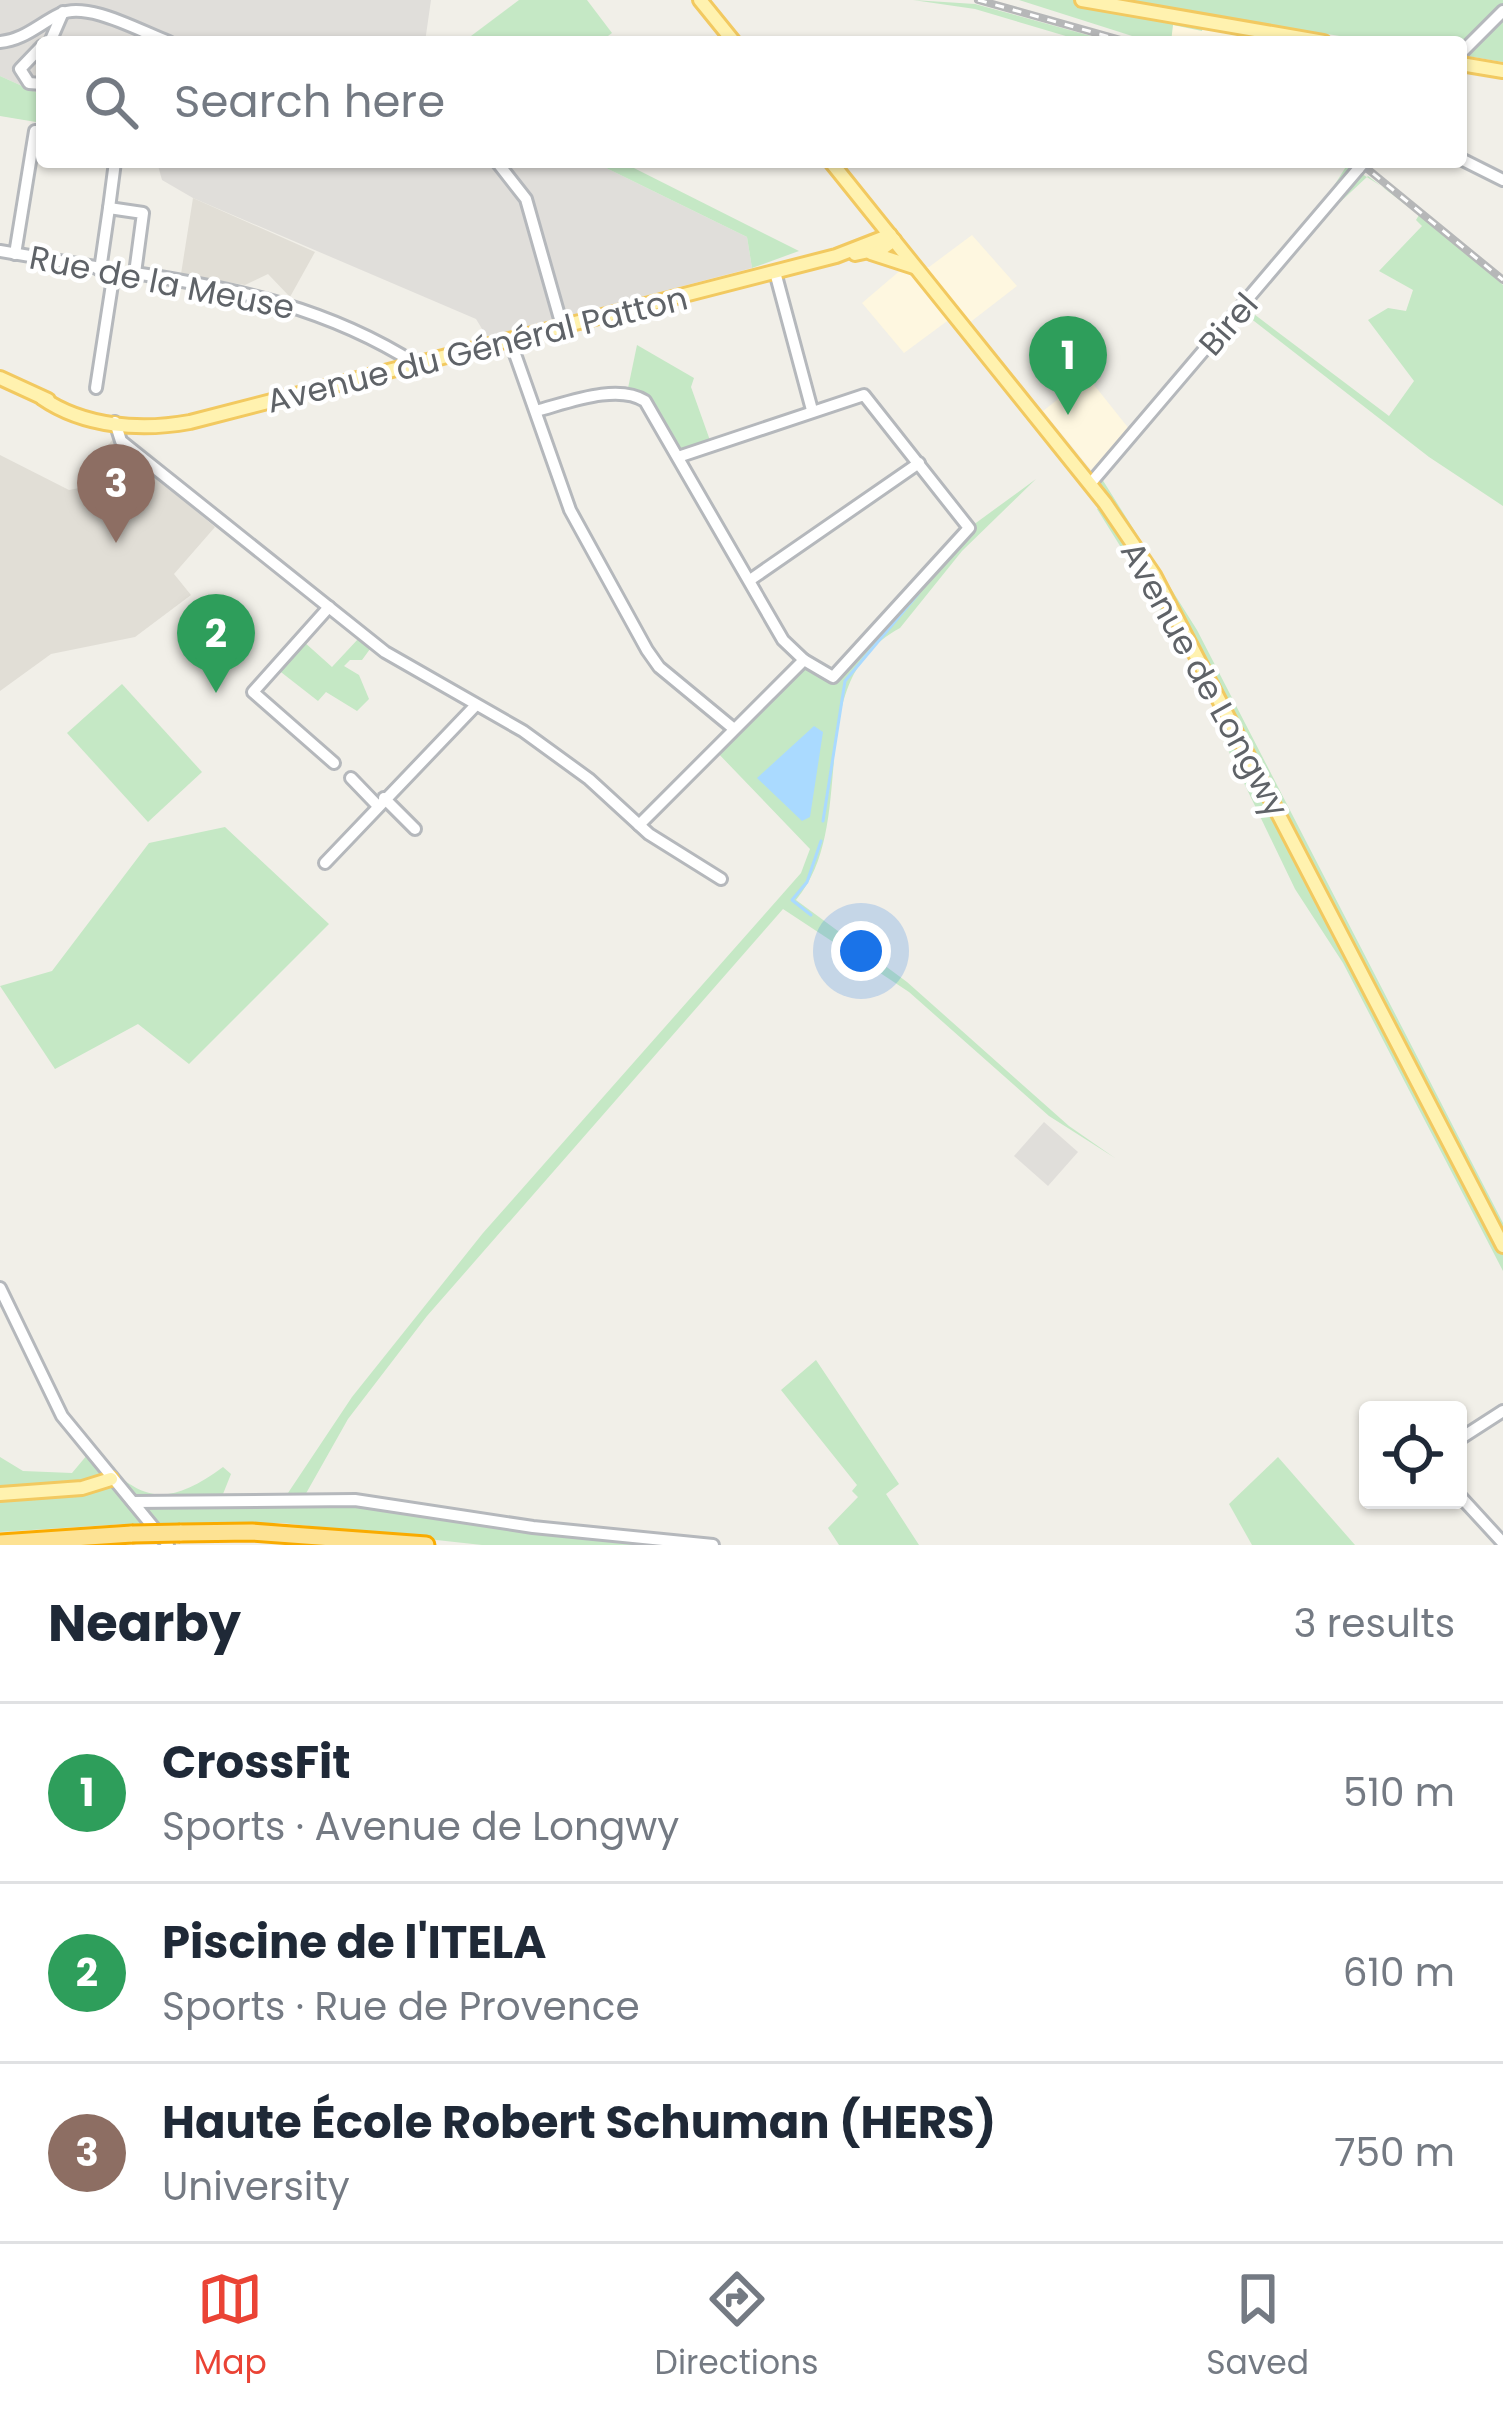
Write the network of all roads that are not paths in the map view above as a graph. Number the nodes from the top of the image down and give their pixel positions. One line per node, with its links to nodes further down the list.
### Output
1 (700, 0): 7 (main road)
2 (1082, 0): 8 (main road)
3 (1503, 11): 10 (street)
4 (59, 14): 5 (street); 6 (street); 9 (street)
5 (49, 36)
6 (152, 36)
7 (729, 36)
8 (1289, 36)
9 (0, 42)
10 (1467, 47)
11 (36, 54): 14 (street)
12 (1467, 65): 13 (main road)
13 (1503, 71)
14 (36, 84)
15 (34, 131): 26 (street)
16 (1467, 162): 21 (street)
17 (114, 168): 22 (street)
18 (502, 168): 33 (street)
19 (836, 168): 23 (main road, Avenue de Longwy); 27 (main road)
20 (1358, 168): 45 (street, Birel)
21 (1503, 180)
22 (109, 208): 29 (street); 31 (street)
23 (892, 237): 25 (main road); 27 (main road); 28 (main road, Avenue de Longwy)
24 (0, 251): 26 (street, Rue de la Meuse)
25 (869, 253): 27 (main road); 28 (main road)
26 (15, 254): 29 (street, Rue de la Meuse)
27 (836, 256): 30 (main road, Avenue du Général Patton)
28 (916, 268): 45 (main road, Avenue de Longwy)
29 (100, 270): 32 (street, Rue de la Meuse)
30 (776, 272): 33 (main road, Avenue du Général Patton); 40 (street)
31 (135, 273): 32 (street, Rue de la Meuse); 35 (street, Rue de la Meuse)
32 (113, 278): 39 (street)
33 (562, 326): 34 (main road, Avenue du Général Patton)
34 (510, 340): 36 (main road, Avenue du Général Patton); 41 (street)
35 (387, 346): 36 (street, Rue de la Meuse); 37 (street)
36 (416, 364): 37 (main road, Avenue du Général Patton)
37 (394, 370): 42 (main road, Avenue du Général Patton)
38 (0, 378): 42 (main road, Avenue du Général Patton)
39 (96, 388)
40 (812, 410): 43 (street); 44 (street)
41 (536, 411): 43 (street); 50 (street)
42 (120, 423): 47 (street)
43 (681, 456): 46 (street)
44 (919, 463): 46 (street); 48 (street)
45 (1090, 484): 58 (main road, Avenue de Longwy)
46 (750, 580): 48 (street)
47 (329, 607): 49 (street); 51 (street)
48 (804, 659): 50 (street)
49 (476, 705): 53 (street); 54 (street)
50 (734, 729): 54 (street)
51 (334, 763)
52 (351, 778): 53 (street)
53 (381, 802): 55 (street); 56 (street)
54 (639, 825): 57 (street)
55 (415, 829)
56 (326, 863)
57 (721, 879)
58 (1503, 1246)
59 (0, 1288): 62 (street)
60 (1503, 1411): 61 (street)
61 (1467, 1434)
62 (111, 1479): 63 (main road); 64 (street)
63 (0, 1494)
64 (133, 1502): 66 (street); 70 (street)
65 (1467, 1505): 68 (street)
66 (174, 1539): 67 (highway, bridge); 69 (highway)
67 (0, 1543)
68 (1503, 1543)
69 (426, 1545)
70 (713, 1545)

